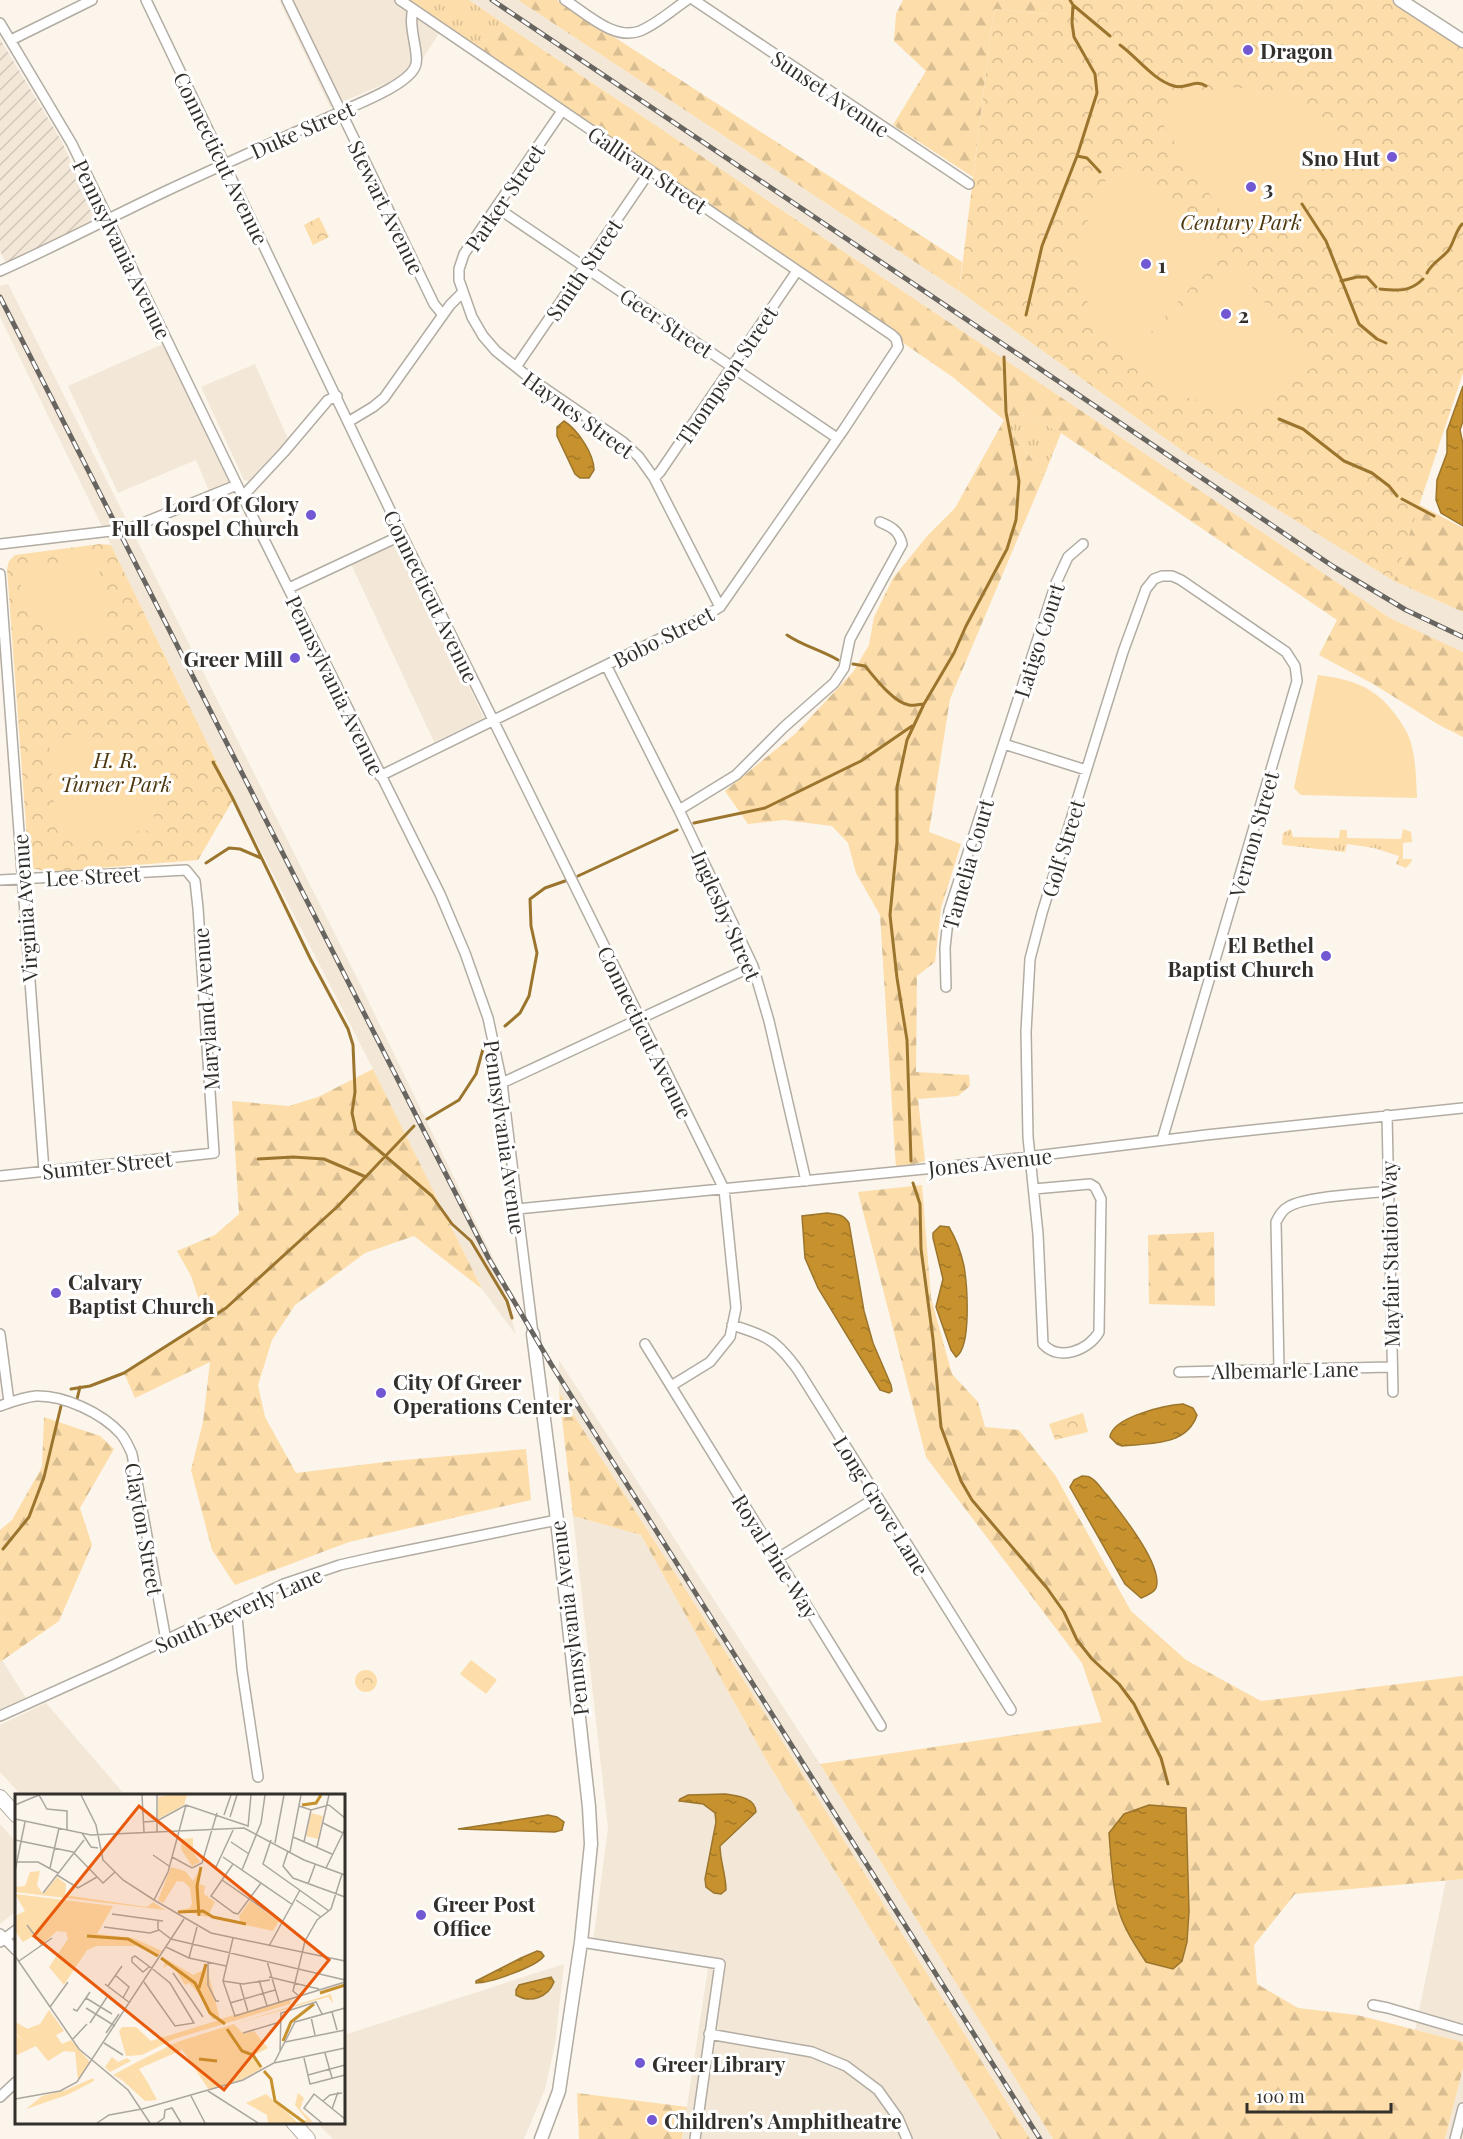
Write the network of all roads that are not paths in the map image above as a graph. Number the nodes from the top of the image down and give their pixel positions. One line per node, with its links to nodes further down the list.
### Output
1 (92, 0): 11 (street)
2 (146, 0): 15 (street, Connecticut Avenue)
3 (288, 0): 13 (street, Stewart Avenue)
4 (400, 0): 9 (street, Gallivan Street)
5 (566, 0): 6 (street)
6 (687, 0)
7 (694, 0): 17 (street, Sunset Avenue)
8 (1400, 0): 12 (street)
9 (413, 9): 13 (street, Duke Street); 14 (street, Gallivan Street)
10 (0, 23): 11 (street, Pennsylvania Avenue)
11 (11, 40): 19 (street, Pennsylvania Avenue)
12 (1463, 41)
13 (341, 111): 15 (street, Duke Street); 24 (street, Stewart Avenue)
14 (562, 111): 16 (street, Gallivan Street); 18 (street, Parker Street)
15 (224, 164): 19 (street, Duke Street); 28 (street, Connecticut Avenue)
16 (650, 171): 20 (street, Smith Street); 22 (street, Gallivan Street)
17 (969, 184)
18 (496, 207): 20 (street, Geer Street); 23 (street, Parker Street)
19 (109, 220): 21 (street, Duke Street); 32 (street, Pennsylvania Avenue)
20 (585, 267): 26 (street, Smith Street); 27 (street, Geer Street)
21 (0, 271)
22 (797, 271): 25 (street, Gallivan Street); 27 (street, Thompson Street)
23 (462, 293): 24 (street); 26 (street, Haynes Street)
24 (443, 315): 29 (street)
25 (896, 339): 30 (street, Bobo Street)
26 (516, 367): 31 (street, Haynes Street)
27 (732, 367): 30 (street, Geer Street); 31 (street, Thompson Street)
28 (336, 396): 29 (street, Connecticut Avenue); 33 (street)
29 (348, 422): 35 (street, Connecticut Avenue)
30 (837, 438): 41 (street, Bobo Street)
31 (654, 478): 41 (street, Haynes Street)
32 (237, 485): 33 (street, Pennsylvania Avenue); 36 (street)
33 (243, 496): 40 (street, Pennsylvania Avenue)
34 (880, 522): 47 (street)
35 (402, 535): 40 (street); 43 (street, Connecticut Avenue)
36 (0, 544)
37 (1083, 544): 44 (street, Latigo Court)
38 (0, 574): 49 (street, Virginia Avenue)
39 (1181, 580): 45 (street, Golf Street); 57 (street, Vernon Street)
40 (289, 588): 46 (street, Pennsylvania Avenue)
41 (720, 607): 42 (street, Bobo Street)
42 (606, 665): 43 (street, Bobo Street); 47 (street, Inglesby Street)
43 (492, 721): 46 (street, Bobo Street); 53 (street, Connecticut Avenue)
44 (1004, 744): 45 (street); 52 (street, Tamelia Court)
45 (1086, 770): 59 (street, Golf Street)
46 (380, 776): 54 (street, Pennsylvania Avenue)
47 (679, 810): 51 (street, Inglesby Street)
48 (186, 870): 49 (street, Lee Street); 58 (street, Maryland Avenue)
49 (21, 879): 50 (street, Lee Street); 60 (street, Virginia Avenue)
50 (0, 880)
51 (753, 966): 53 (street); 62 (street, Inglesby Street)
52 (946, 987)
53 (640, 1020): 54 (street); 63 (street, Connecticut Avenue)
54 (502, 1083): 66 (street, Pennsylvania Avenue)
55 (1463, 1108): 56 (street, Jones Avenue)
56 (1387, 1115): 57 (street, Jones Avenue); 65 (street, Mayfair Station Way)
57 (1162, 1140): 59 (street, Jones Avenue)
58 (214, 1153): 60 (street, Sumter Street)
59 (1031, 1156): 62 (street, Jones Avenue); 64 (street, Golf Street)
60 (44, 1171): 61 (street, Sumter Street)
61 (0, 1176)
62 (806, 1181): 63 (street, Jones Avenue)
63 (724, 1189): 66 (street, Jones Avenue); 67 (street)
64 (1034, 1189): 64 (street, Golf Street)
65 (1388, 1191): 71 (street, Mayfair Station Way); 72 (street)
66 (517, 1209): 69 (street, Pennsylvania Avenue)
67 (732, 1325): 74 (street); 77 (street, Long Grove Lane)
68 (0, 1334): 76 (street)
69 (533, 1334): 78 (street, Pennsylvania Avenue)
70 (645, 1344): 74 (street, Royal Pine Way)
71 (1391, 1367): 72 (street, Albemarle Lane); 75 (street, Mayfair Station Way)
72 (1279, 1370): 73 (street, Albemarle Lane)
73 (1179, 1372)
74 (671, 1386): 79 (street, Royal Pine Way)
75 (1393, 1392)
76 (4, 1404): 81 (street, Clayton Street)
77 (877, 1497): 79 (street); 82 (street, Long Grove Lane)
78 (557, 1520): 80 (street, South Beverly Lane); 89 (street, Pennsylvania Avenue)
79 (778, 1558): 84 (street, Royal Pine Way)
80 (236, 1606): 81 (street, South Beverly Lane); 85 (street)
81 (166, 1640): 83 (street, South Beverly Lane)
82 (1011, 1710)
83 (0, 1716)
84 (881, 1726)
85 (258, 1777)
86 (0, 1797): 87 (main road)
87 (15, 1814)
88 (2, 1938): 90 (street)
89 (581, 1942): 93 (street); 99 (street, Pennsylvania Avenue)
90 (15, 1949)
91 (1373, 2005): 92 (street)
92 (1463, 2030)
93 (709, 2034): 100 (street); 101 (street)
94 (15, 2083): 95 (street)
95 (0, 2097)
96 (1463, 2109): 102 (street)
97 (296, 2124): 98 (main road)
98 (308, 2139)
99 (541, 2139)
100 (695, 2139)
101 (907, 2139)
102 (1455, 2139)

